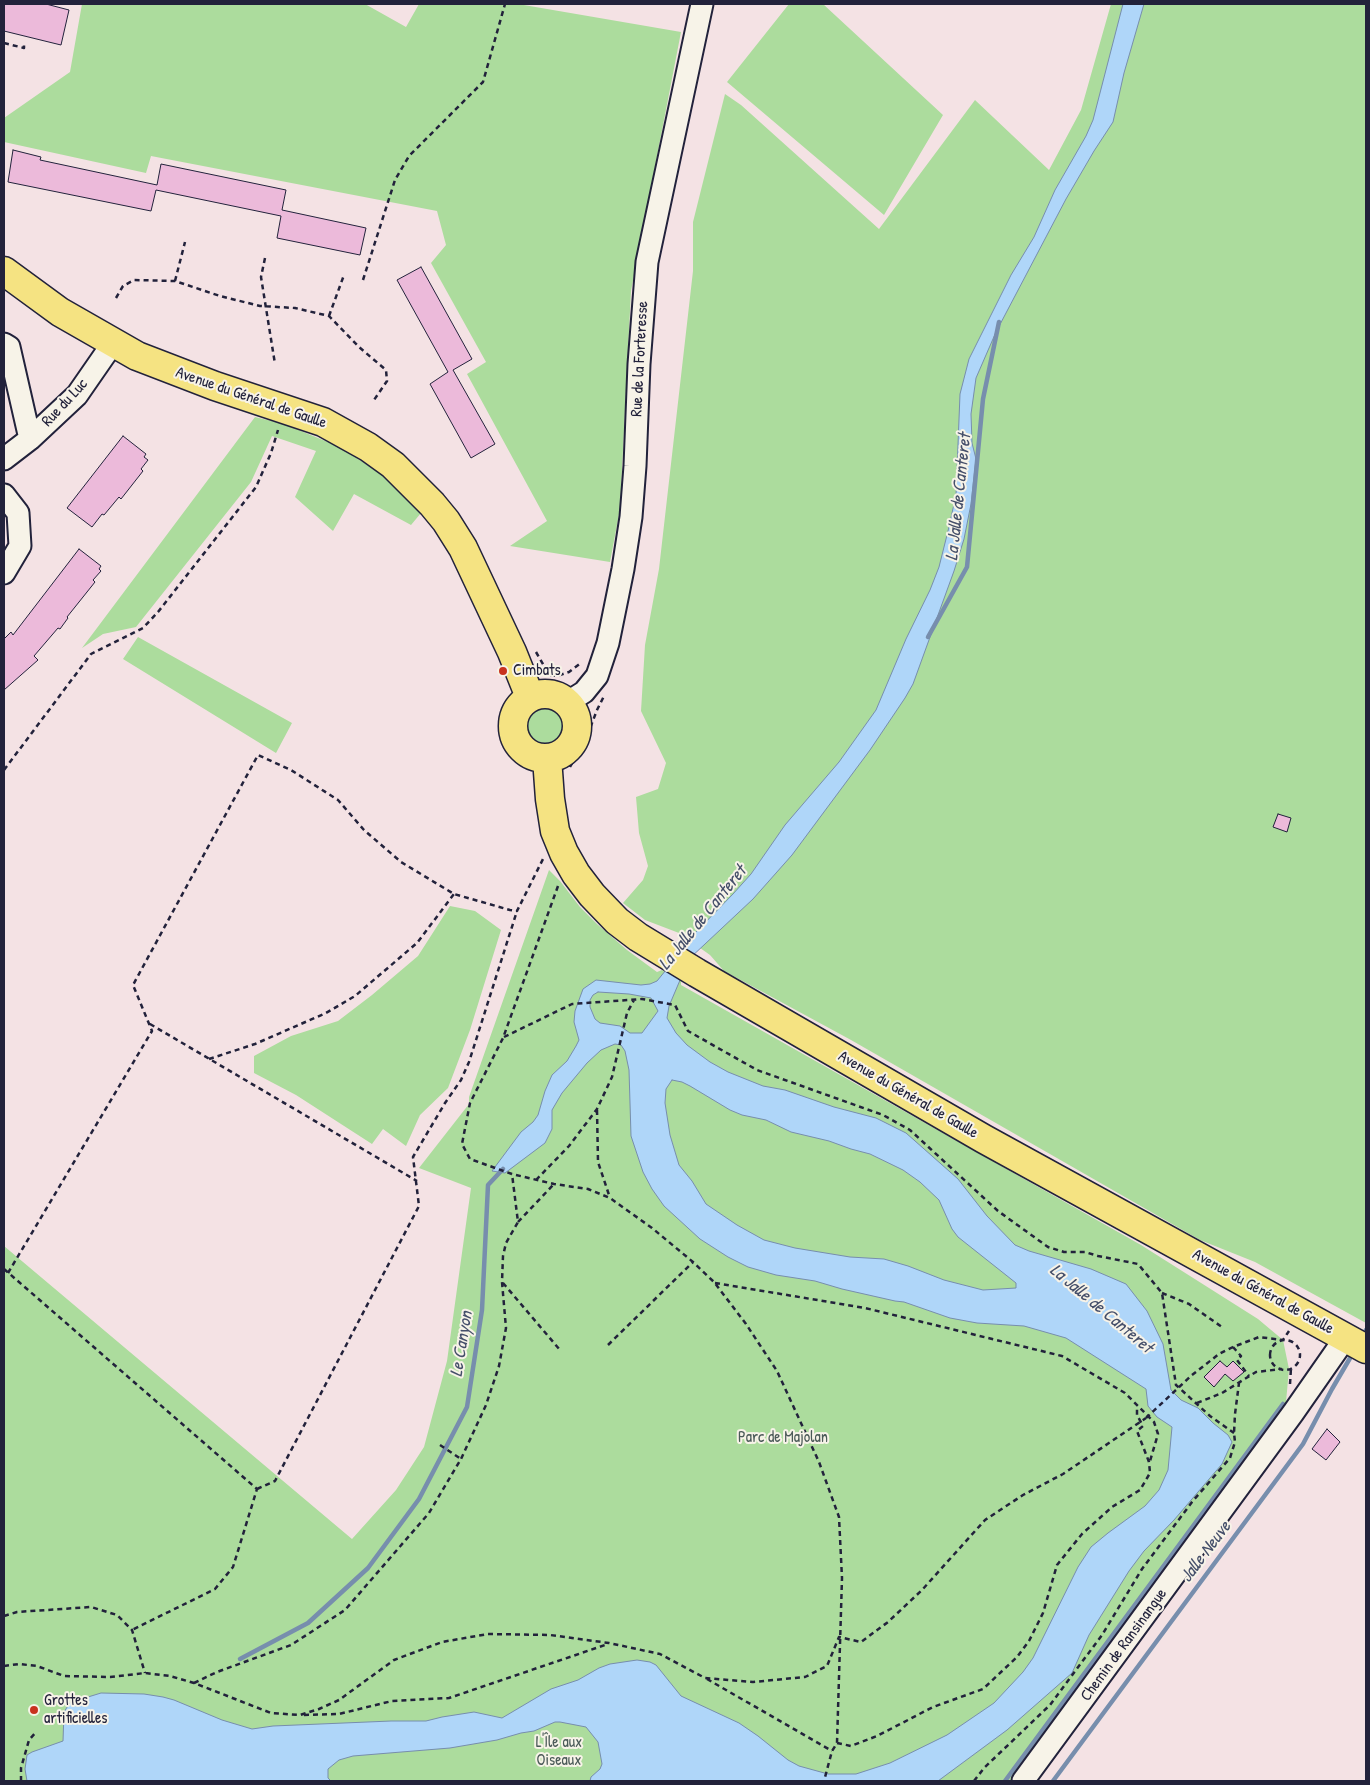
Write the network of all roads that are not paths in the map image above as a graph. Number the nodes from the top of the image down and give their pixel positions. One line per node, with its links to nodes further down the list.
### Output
1 (702, 4): 11 (street, Rue de la Forteresse)
2 (4, 271): 3 (main road, Avenue du Général de Gaulle)
3 (113, 343): 5 (street, Rue du Luc); 10 (main road, Avenue du Général de Gaulle)
4 (4, 344): 5 (street)
5 (30, 439): 6 (street, Rue du Luc); 7 (street)
6 (4, 444)
7 (4, 460)
8 (4, 495): 9 (street)
9 (4, 572)
10 (530, 697): 11 (main road); 12 (main road)
11 (568, 702): 12 (main road)
12 (558, 763): 13 (main road, Avenue du Général de Gaulle)
13 (1356, 1343): 14 (street, Chemin de Ransinangue)
14 (1023, 1781)

